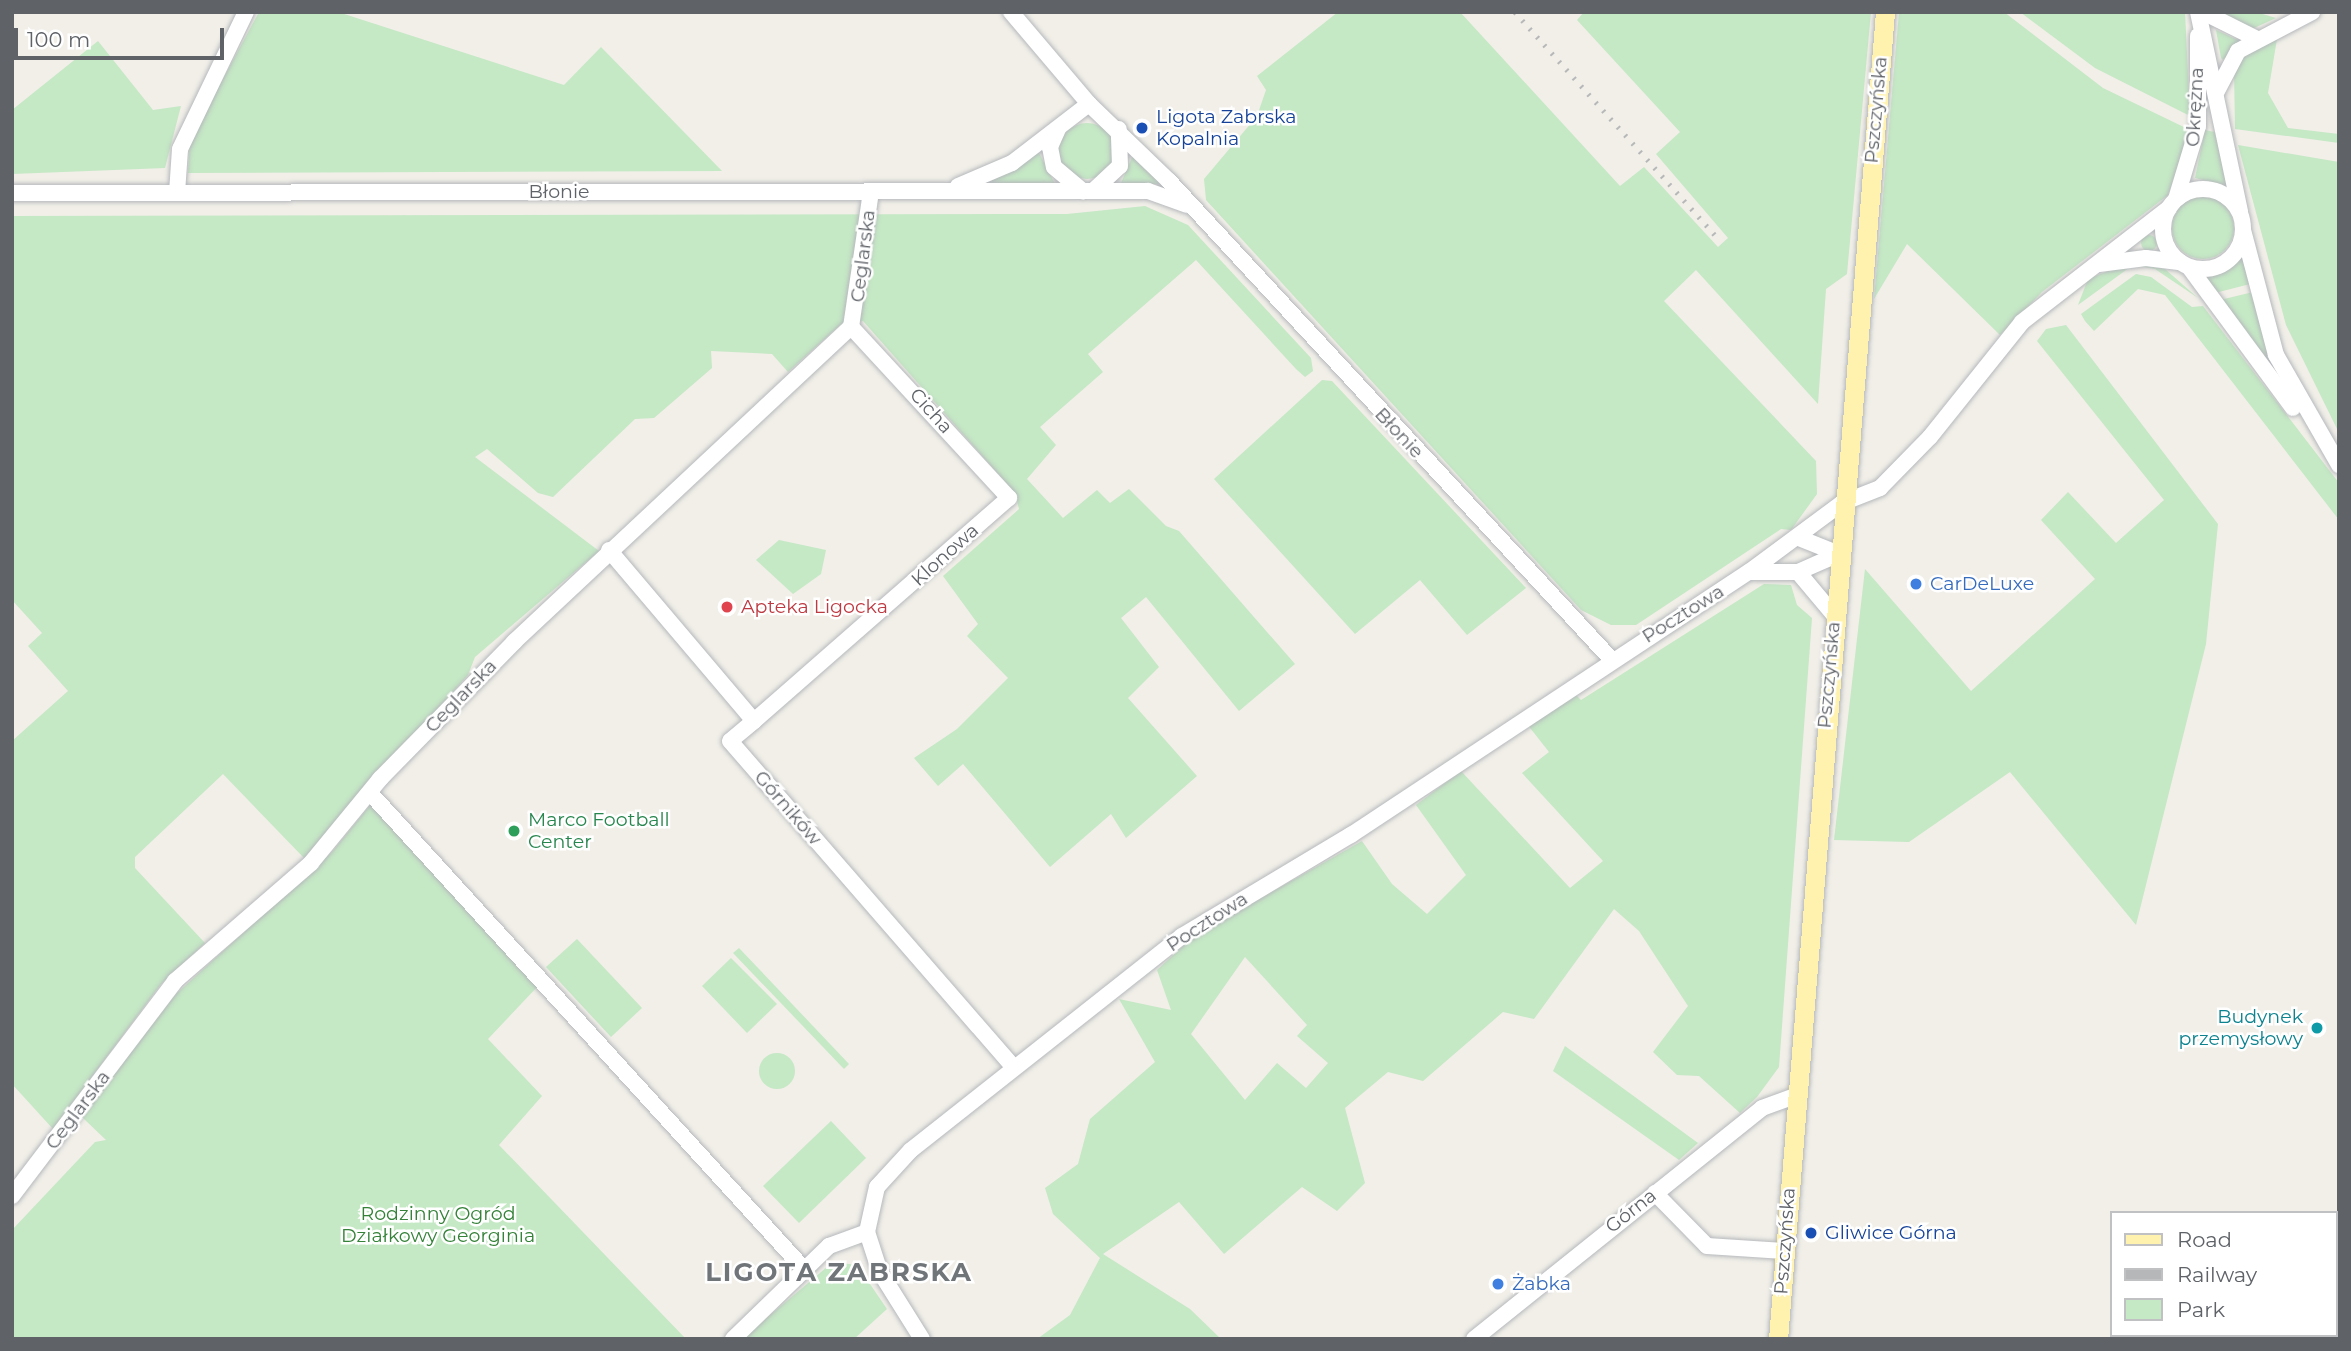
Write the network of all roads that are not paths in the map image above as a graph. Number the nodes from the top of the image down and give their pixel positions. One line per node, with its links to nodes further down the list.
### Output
1 (246, 12): 15 (street)
2 (1012, 12): 9 (street, Błonie)
3 (1885, 12): 25 (main road, Pszczyńska)
4 (2200, 12): 7 (street); 8 (street, Okrężna); 17 (street, Okrężna)
5 (2280, 12): 6 (street, Okrężna)
6 (2304, 14): 7 (street, Okrężna)
7 (2255, 38): 8 (street, Okrężna)
8 (2217, 91): 19 (street, Okrężna)
9 (1089, 104): 10 (street, Błonie); 11 (street, Błonie)
10 (1060, 125): 12 (street, Błonie); 14 (street)
11 (1119, 129): 14 (street); 18 (street, Błonie)
12 (942, 190): 13 (street, Błonie); 14 (street, Błonie)
13 (871, 191): 15 (street, Błonie); 22 (street, Ceglarska)
14 (1088, 191): 18 (street, Błonie)
15 (177, 193): 16 (street, Błonie)
16 (12, 194)
17 (2173, 204): 19 (street); 20 (street); 21 (street, Pocztowa)
18 (1188, 205): 32 (street, Błonie)
19 (2242, 222): 20 (street); 23 (street, Okrężna)
20 (2185, 265): 21 (street, Pocztowa); 23 (street)
21 (2094, 266): 25 (street, Pocztowa)
22 (851, 327): 24 (street, Cicha); 27 (street, Ceglarska)
23 (2339, 466)
24 (1009, 498): 33 (street, Klonowa)
25 (1842, 503): 26 (street, Pocztowa); 28 (main road, Pszczyńska)
26 (1799, 538): 28 (street); 29 (street, Pocztowa)
27 (609, 550): 33 (street); 34 (street, Ceglarska)
28 (1839, 554): 30 (street); 31 (main road, Pszczyńska)
29 (1749, 572): 30 (street); 32 (street, Pocztowa)
30 (1798, 572): 31 (street)
31 (1834, 615): 36 (main road, Pszczyńska)
32 (1611, 659): 35 (street, Pocztowa)
33 (754, 721): 35 (street, Górników)
34 (371, 794): 38 (street, Ceglarska); 41 (street)
35 (1013, 1067): 39 (street, Pocztowa)
36 (1795, 1096): 37 (street, Górna); 40 (main road, Pszczyńska)
37 (1655, 1193): 40 (street); 44 (street, Górna)
38 (12, 1196)
39 (867, 1232): 41 (street); 43 (street)
40 (1784, 1251): 45 (main road, Pszczyńska)
41 (803, 1268): 42 (street)
42 (733, 1339)
43 (922, 1339)
44 (1474, 1339)
45 (1778, 1339)

